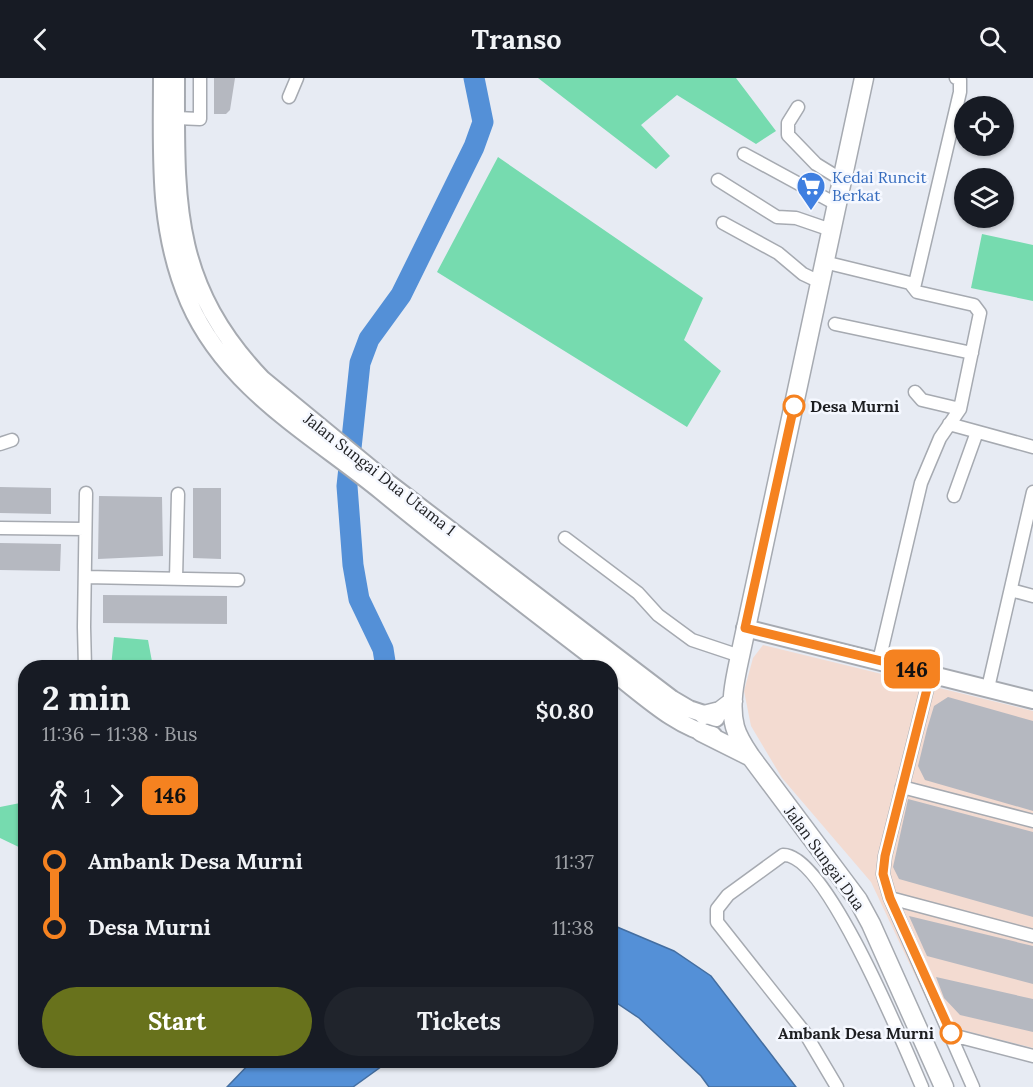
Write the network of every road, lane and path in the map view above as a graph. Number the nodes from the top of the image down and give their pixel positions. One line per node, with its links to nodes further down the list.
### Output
1 (162, 78): 24 (street, Jalan Sungai Dua Utama 1)
2 (176, 78): 9 (street, Jalan Sungai Dua Utama 1)
3 (201, 78): 9 (street)
4 (297, 78): 7 (street)
5 (864, 78): 12 (main road)
6 (956, 78): 18 (street)
7 (289, 97)
8 (798, 107): 12 (street)
9 (176, 118): 24 (street, Jalan Sungai Dua Utama 1)
10 (744, 154): 13 (street)
11 (718, 180): 15 (street)
12 (842, 180): 13 (main road)
13 (836, 204): 15 (main road)
14 (723, 223): 17 (street)
15 (831, 230): 16 (main road)
16 (824, 262): 17 (main road); 18 (street)
17 (820, 282): 40 (main road)
18 (914, 288): 20 (street)
19 (835, 324): 20 (street)
20 (972, 353): 22 (street)
21 (915, 392): 22 (street)
22 (960, 410): 23 (street)
23 (949, 424): 25 (street); 44 (street)
24 (308, 428): 27 (street, Jalan Sungai Dua Utama 1)
25 (977, 432): 26 (street); 31 (street)
26 (1033, 447)
27 (383, 486): 43 (street, Jalan Sungai Dua Utama 1); 50 (street, Jalan Sungai Dua Utama 1)
28 (1033, 492): 38 (street)
29 (86, 493): 33 (street)
30 (178, 494): 36 (street)
31 (954, 496)
32 (0, 528): 33 (street)
33 (85, 529): 35 (street)
34 (565, 538): 41 (street)
35 (85, 578): 36 (street); 42 (street)
36 (176, 579): 37 (street)
37 (238, 580)
38 (1011, 590): 39 (street); 47 (street)
39 (1033, 596)
40 (745, 628): 41 (main road); 44 (street)
41 (740, 656): 49 (main road)
42 (85, 660)
43 (597, 660)
44 (879, 661): 45 (street)
45 (931, 673): 47 (street); 52 (street)
46 (618, 676): 50 (street, Jalan Sungai Dua Utama 1)
47 (988, 688): 48 (street)
48 (1033, 700)
49 (735, 718): 50 (main road); 50 (street, Jalan Sungai Dua Utama 1); 51 (main road, Jalan Sungai Dua)
50 (702, 724): 51 (main road)
51 (750, 757): 60 (main road, Jalan Sungai Dua)
52 (902, 787): 53 (street); 54 (street)
53 (1033, 821)
54 (890, 898): 55 (street); 56 (street)
55 (1033, 936)
56 (952, 1035): 57 (street); 61 (street)
57 (1033, 1056)
58 (837, 1087): 59 (street)
59 (922, 1087)
60 (944, 1087)
61 (973, 1087)

